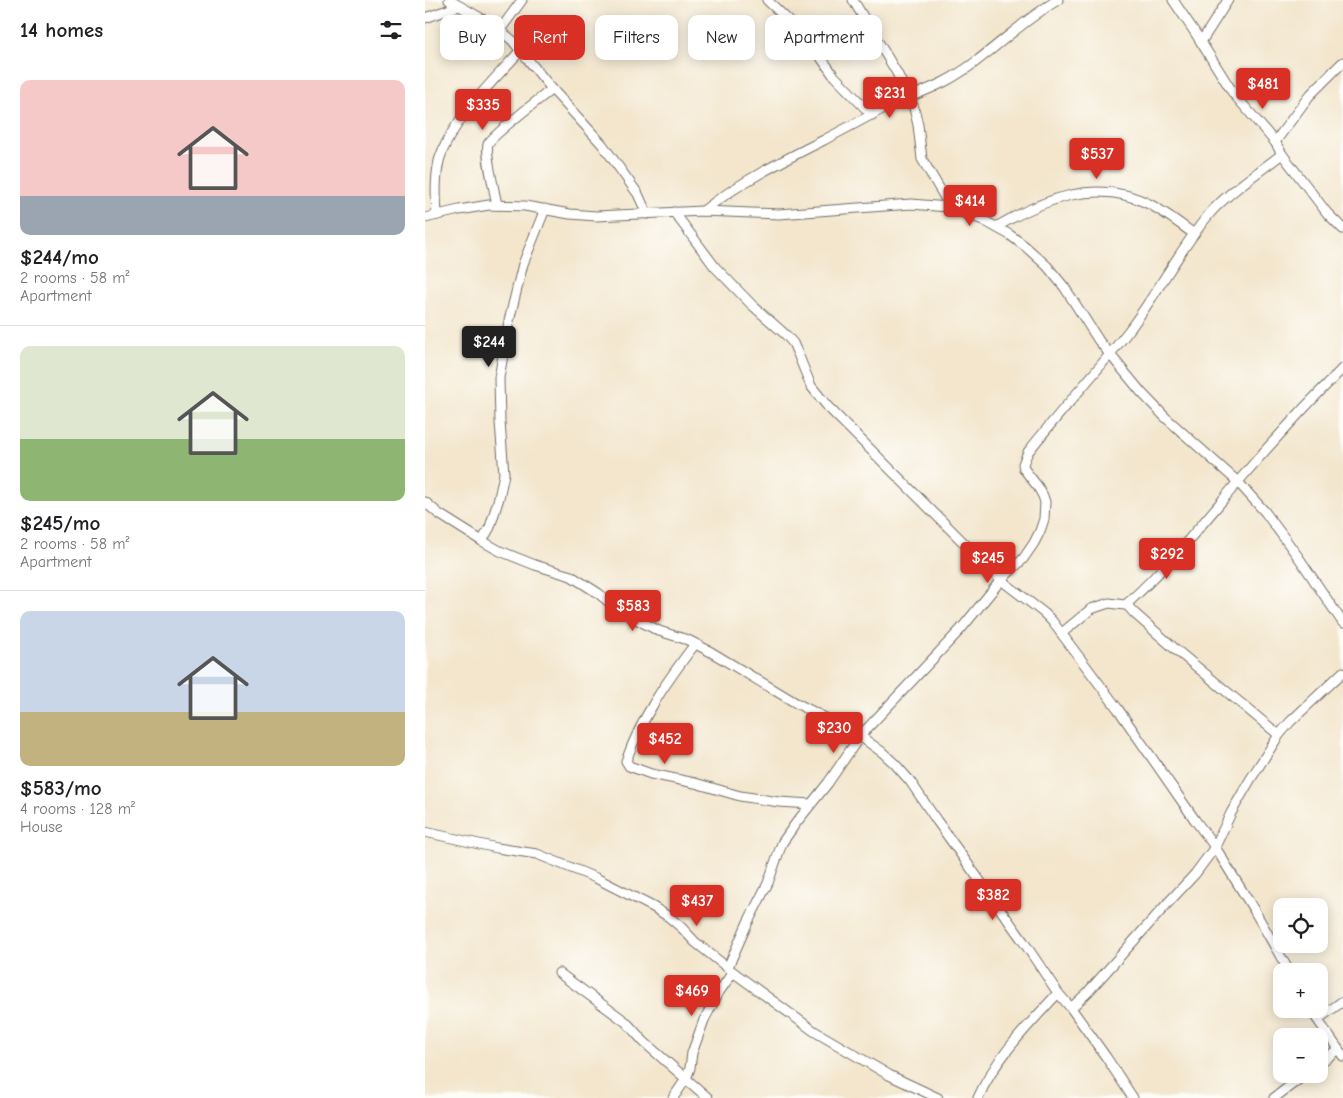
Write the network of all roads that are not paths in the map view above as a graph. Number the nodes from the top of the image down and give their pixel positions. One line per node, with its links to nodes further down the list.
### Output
1 (449, 0): 8 (street)
2 (522, 0): 11 (street)
3 (767, 0): 20 (street)
4 (853, 0): 19 (street)
5 (1173, 0): 14 (street)
6 (1228, 0): 14 (street)
7 (1053, 1): 19 (street)
8 (459, 6): 9 (street); 10 (street)
9 (475, 15)
10 (425, 18)
11 (504, 25)
12 (504, 33): 13 (street)
13 (514, 42)
14 (1201, 42): 21 (street)
15 (514, 58): 29 (street)
16 (529, 60): 18 (street)
17 (1343, 62): 21 (street)
18 (552, 89): 23 (street); 28 (street)
19 (909, 97): 20 (street); 24 (street)
20 (872, 115): 27 (street)
21 (1275, 142): 22 (street)
22 (1281, 154): 32 (street); 33 (street)
23 (497, 205): 25 (street); 29 (street)
24 (951, 208): 27 (street); 31 (street)
25 (545, 209): 28 (street); 38 (street)
26 (673, 212): 27 (street); 28 (street); 39 (street)
27 (703, 212)
28 (647, 214)
29 (437, 215): 30 (street)
30 (425, 218)
31 (996, 227): 33 (street); 34 (street)
32 (1343, 229)
33 (1194, 234): 34 (street)
34 (1110, 355): 36 (street); 39 (street)
35 (1343, 368): 36 (street)
36 (1238, 482): 40 (street); 41 (street)
37 (425, 502): 38 (street)
38 (482, 541): 43 (street)
39 (1001, 580): 42 (street); 46 (street)
40 (1127, 604): 42 (street); 45 (street)
41 (1343, 623)
42 (1062, 633): 49 (street)
43 (695, 644): 46 (street); 47 (street)
44 (1343, 672): 45 (street)
45 (1279, 735): 49 (street)
46 (860, 736): 47 (street); 53 (street)
47 (811, 804): 51 (street)
48 (425, 832): 51 (street)
49 (1215, 847): 50 (street); 55 (street)
50 (1284, 963)
51 (731, 969): 59 (street); 63 (street)
52 (559, 973): 59 (street)
53 (1058, 993): 55 (street); 64 (street)
54 (1343, 1002): 56 (street)
55 (1071, 1008): 65 (street)
56 (1318, 1020): 57 (street)
57 (1341, 1052): 58 (street)
58 (1328, 1059)
59 (686, 1079): 61 (street); 62 (street)
60 (1294, 1083): 66 (street)
61 (673, 1098)
62 (707, 1098)
63 (938, 1098)
64 (978, 1098)
65 (1133, 1098)
66 (1274, 1098)

